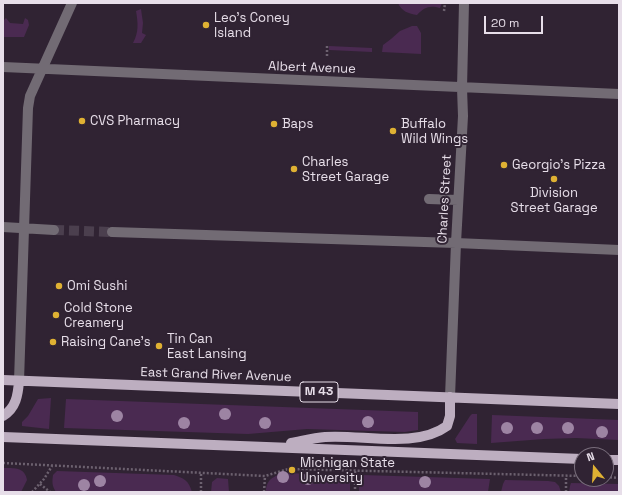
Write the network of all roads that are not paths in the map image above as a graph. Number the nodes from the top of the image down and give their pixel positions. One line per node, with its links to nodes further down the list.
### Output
1 (72, 3): 4 (street)
2 (464, 3): 5 (street, Charles Street)
3 (3, 67): 4 (street, Albert Avenue)
4 (43, 69): 5 (street, Albert Avenue); 10 (street)
5 (462, 88): 6 (street, Albert Avenue); 8 (street, Charles Street)
6 (619, 94)
7 (429, 199): 8 (street)
8 (458, 200): 13 (street, Charles Street)
9 (3, 227): 10 (street)
10 (24, 228): 11 (street); 16 (street)
11 (54, 230)
12 (112, 232): 13 (street)
13 (456, 243): 14 (street); 17 (street, Charles Street)
14 (619, 250)
15 (3, 380): 16 (main road, East Grand River Avenue / M 43)
16 (19, 381): 17 (main road, East Grand River Avenue / M 43); 19 (main road)
17 (450, 397): 18 (main road, East Grand River Avenue / M 43); 21 (main road)
18 (619, 404)
19 (3, 416)
20 (3, 437): 21 (main road)
21 (274, 447): 22 (main road)
22 (574, 459)

